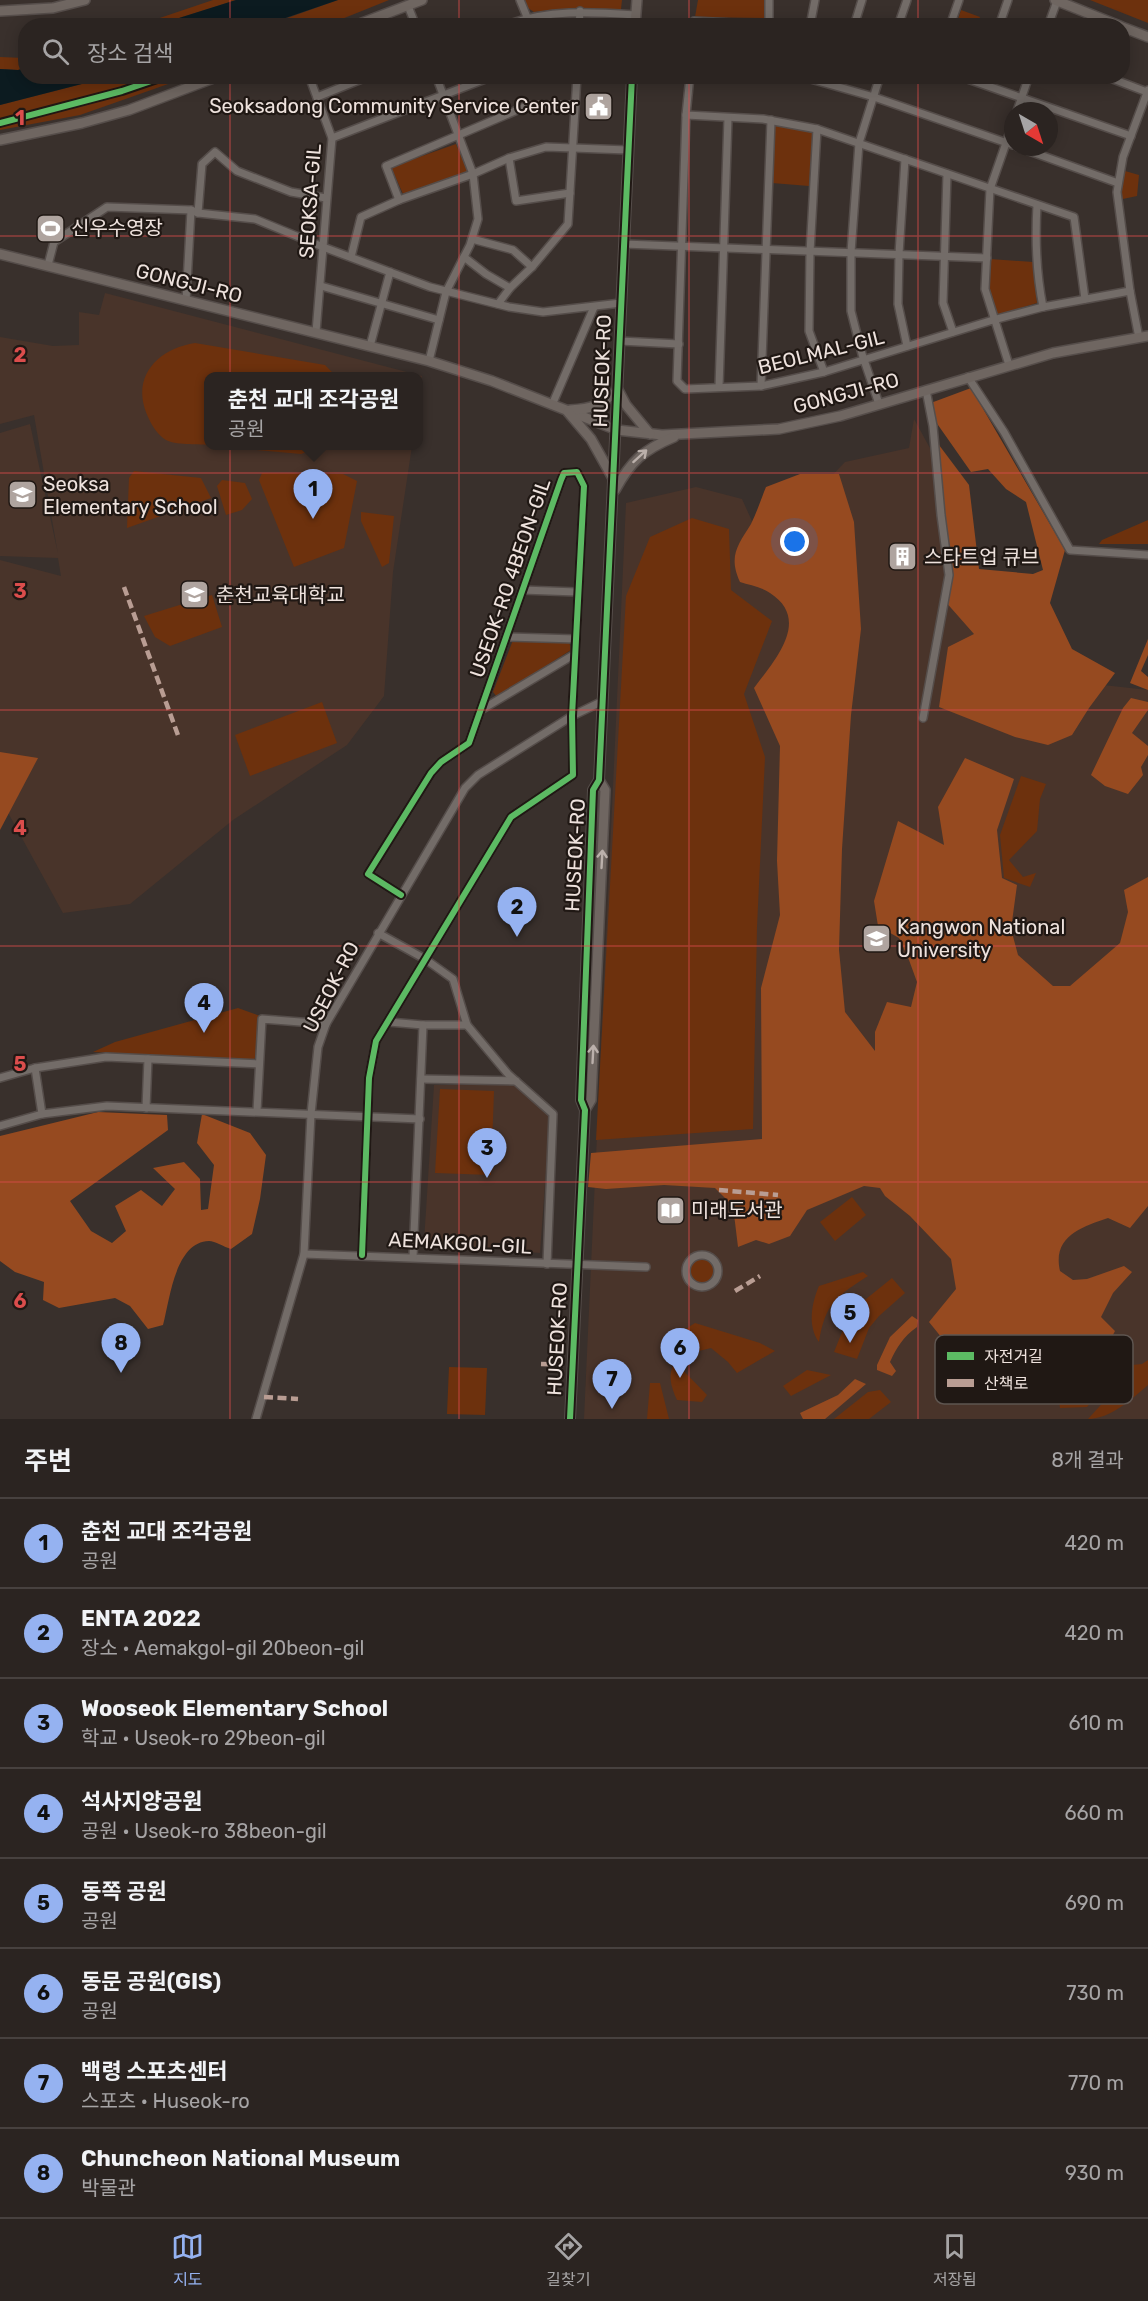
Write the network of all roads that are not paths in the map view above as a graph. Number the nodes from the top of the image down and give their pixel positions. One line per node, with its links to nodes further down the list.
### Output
1 (85, 0): 14 (street)
2 (422, 0): 12 (street)
3 (520, 0): 15 (street)
4 (637, 0): 20 (street)
5 (769, 0): 21 (street)
6 (815, 0): 22 (street)
7 (862, 0): 23 (street)
8 (907, 0): 24 (street)
9 (959, 0): 25 (street)
10 (1008, 0): 26 (street)
11 (1056, 0): 27 (street); 28 (street)
12 (408, 6): 16 (street); 17 (street)
13 (580, 11): 15 (street); 18 (street); 19 (street)
14 (0, 12)
15 (527, 17)
16 (376, 18)
17 (413, 18)
18 (580, 18)
19 (624, 18)
20 (636, 18)
21 (769, 18)
22 (812, 18)
23 (856, 18)
24 (901, 18)
25 (953, 18)
26 (1002, 18)
27 (1050, 18)
28 (1101, 18)
29 (1130, 30): 30 (street)
30 (1148, 37)
31 (198, 84): 58 (street)
32 (312, 84): 46 (street, SEOKSA-GIL)
33 (349, 84): 46 (street)
34 (439, 84): 45 (street)
35 (472, 84): 45 (street)
36 (576, 84): 50 (street)
37 (632, 84): 62 (street, HUSEOK-RO)
38 (689, 84): 51 (street, BEOLMAL-GIL)
39 (828, 84): 47 (street)
40 (878, 84): 47 (street)
41 (988, 84): 48 (street)
42 (1026, 84): 48 (street)
43 (1128, 84): 44 (street)
44 (1148, 91): 56 (street)
45 (443, 95): 55 (street); 57 (street)
46 (316, 97): 57 (street, SEOKSA-GIL)
47 (874, 97): 59 (street); 60 (street)
48 (1021, 98): 49 (street); 56 (street)
49 (1020, 102)
50 (575, 105): 55 (street); 61 (street)
51 (686, 115): 52 (street); 78 (street, BEOLMAL-GIL)
52 (728, 118): 53 (street); 80 (street)
53 (771, 120): 54 (street); 81 (street)
54 (817, 129): 60 (street); 82 (street)
55 (459, 136): 67 (street); 73 (street)
56 (1131, 136): 69 (street)
57 (332, 138): 72 (street, SEOKSA-GIL)
58 (0, 140)
59 (1004, 142)
60 (859, 143): 66 (street); 83 (street)
61 (573, 147): 62 (street); 65 (street); 71 (street)
62 (628, 150): 77 (street, HUSEOK-RO)
63 (1005, 156): 70 (street)
64 (1043, 156): 69 (street)
65 (509, 158): 67 (street); 71 (street)
66 (905, 159): 68 (street); 85 (street)
67 (473, 174): 73 (street); 76 (street)
68 (947, 174): 70 (street); 86 (street)
69 (1118, 183): 95 (street)
70 (990, 189): 74 (street); 89 (street)
71 (570, 193): 91 (street)
72 (327, 198): 75 (street); 79 (street, SEOKSA-GIL)
73 (399, 200): 87 (street)
74 (1037, 204): 97 (street); 102 (street)
75 (195, 211): 79 (street); 90 (street); 98 (street)
76 (472, 239): 88 (street); 91 (street)
77 (624, 244): 78 (street); 100 (street, HUSEOK-RO)
78 (682, 246): 80 (street); 110 (street, BEOLMAL-GIL)
79 (322, 247): 87 (street); 93 (street, SEOKSA-GIL)
80 (723, 247): 81 (street); 119 (street)
81 (768, 250): 82 (street); 118 (street)
82 (810, 252): 83 (street); 116 (street)
83 (851, 252): 85 (street); 113 (street)
84 (0, 254): 90 (street, GONGJI-RO)
85 (898, 254): 86 (street); 112 (street)
86 (943, 256): 89 (street); 107 (street)
87 (351, 257): 92 (street)
88 (464, 257): 94 (street); 96 (street)
89 (987, 258): 105 (street)
90 (48, 265): 98 (street, GONGJI-RO)
91 (532, 267): 94 (street)
92 (390, 272): 96 (street); 99 (street)
93 (321, 286): 99 (street); 106 (street, SEOKSA-GIL)
94 (510, 288): 101 (street)
95 (1130, 291): 97 (street, BEOLMAL-GIL); 108 (street)
96 (446, 292): 101 (street); 104 (street)
97 (1085, 299): 102 (street, BEOLMAL-GIL)
98 (186, 301): 106 (street, GONGJI-RO)
99 (382, 302): 104 (street); 111 (street)
100 (621, 303): 103 (street); 109 (street, HUSEOK-RO)
101 (498, 304): 103 (street)
102 (1043, 307): 105 (street, BEOLMAL-GIL)
103 (594, 308): 123 (street)
104 (439, 320): 114 (street)
105 (993, 320): 107 (street, BEOLMAL-GIL); 115 (street)
106 (315, 332): 111 (street, GONGJI-RO)
107 (953, 333): 112 (street, BEOLMAL-GIL)
108 (1143, 337): 115 (street, GONGJI-RO)
109 (620, 341): 110 (street); 120 (street, HUSEOK-RO)
110 (679, 344): 119 (street, BEOLMAL-GIL)
111 (370, 346): 114 (street, GONGJI-RO)
112 (907, 346): 113 (street, BEOLMAL-GIL)
113 (864, 358): 116 (street, BEOLMAL-GIL); 122 (street)
114 (429, 361): 123 (street, GONGJI-RO)
115 (1009, 365): 117 (street, GONGJI-RO)
116 (824, 372): 118 (street, BEOLMAL-GIL)
117 (968, 377): 121 (street, GONGJI-RO); 130 (street)
118 (761, 386): 119 (street, BEOLMAL-GIL)
119 (719, 387)
120 (618, 390): 124 (street); 125 (street, HUSEOK-RO); 126 (street)
121 (926, 390): 122 (street, GONGJI-RO); 139 (street)
122 (879, 404): 127 (street, GONGJI-RO)
123 (552, 405): 124 (street, GONGJI-RO)
124 (567, 410): 125 (street, GONGJI-RO); 128 (street)
125 (617, 430): 126 (street, GONGJI-RO); 128 (street, HUSEOK-RO)
126 (650, 434): 127 (street, GONGJI-RO)
127 (680, 435): 129 (street, one-way to 127)
128 (614, 480): 129 (street, HUSEOK-RO)
129 (614, 492): 136 (street, HUSEOK-RO)
130 (1148, 555)
131 (522, 590): 132 (street, USEOK-RO 4BEON-GIL); 132 (street, USEOK-RO 4BEON-GIL); 133 (street, USEOK-RO 4BEON-GIL)
132 (578, 592): 134 (street, USEOK-RO 4BEON-GIL)
133 (506, 637): 134 (street, USEOK-RO 4BEON-GIL); 137 (street, USEOK-RO 4BEON-GIL)
134 (576, 639): 135 (street, USEOK-RO 4BEON-GIL)
135 (575, 654): 137 (street, USEOK-RO 4BEON-GIL); 138 (street, USEOK-RO 4BEON-GIL)
136 (603, 701): 138 (street, USEOK-RO); 164 (street, HUSEOK-RO)
137 (481, 710): 140 (street, USEOK-RO 4BEON-GIL)
138 (572, 716): 140 (street, USEOK-RO); 142 (street, USEOK-RO 4BEON-GIL)
139 (923, 718)
140 (401, 895): 141 (street, USEOK-RO)
141 (378, 933): 142 (street); 144 (street, USEOK-RO)
142 (425, 959): 143 (street); 146 (street)
143 (389, 1022): 145 (street); 157 (street)
144 (326, 1024): 148 (street); 156 (street, USEOK-RO)
145 (423, 1025): 146 (street); 151 (street)
146 (468, 1025): 152 (street)
147 (148, 1059): 148 (street); 149 (street); 153 (street)
148 (259, 1064): 154 (street)
149 (34, 1068): 150 (street); 155 (street)
150 (0, 1078)
151 (421, 1079): 152 (street); 158 (street)
152 (516, 1081): 163 (street)
153 (146, 1108): 154 (street); 155 (street)
154 (258, 1111): 156 (street)
155 (42, 1114): 159 (street)
156 (311, 1114): 157 (street); 160 (street, USEOK-RO)
157 (368, 1118): 158 (street); 161 (street)
158 (420, 1119): 162 (street)
159 (0, 1126)
160 (304, 1254): 161 (street, AEMAKGOL-GIL); 167 (street, USEOK-RO)
161 (362, 1255): 162 (street, AEMAKGOL-GIL)
162 (412, 1257): 163 (street, AEMAKGOL-GIL)
163 (547, 1264): 164 (street, AEMAKGOL-GIL)
164 (578, 1265): 165 (street, AEMAKGOL-GIL); 168 (street, HUSEOK-RO)
165 (646, 1267)
166 (718, 1273): 166 (street)
167 (256, 1419)
168 (570, 1419)

